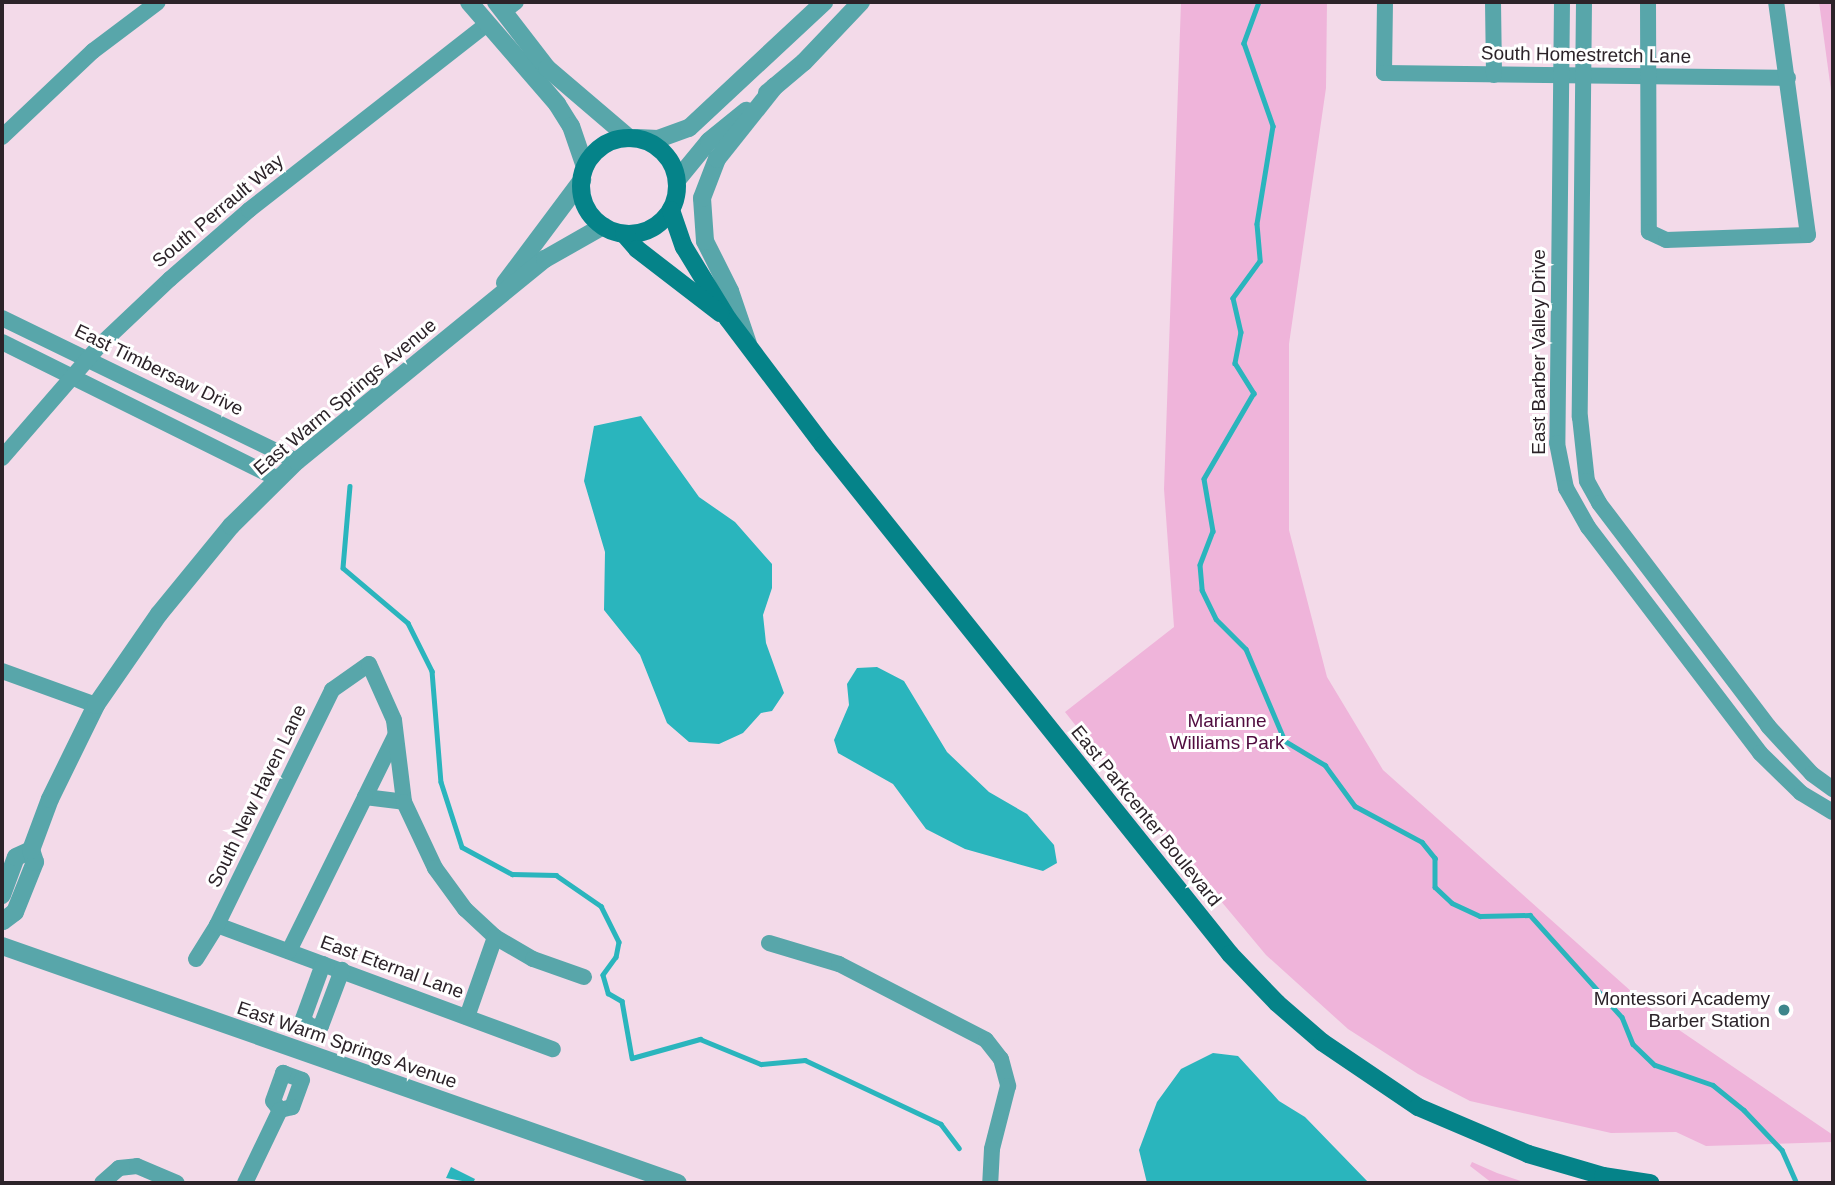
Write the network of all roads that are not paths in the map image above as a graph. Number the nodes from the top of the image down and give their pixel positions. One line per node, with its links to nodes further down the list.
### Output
1 (158, 2): 19 (street)
2 (469, 2): 12 (street)
3 (824, 2): 20 (street)
4 (861, 2): 18 (street)
5 (1385, 2): 13 (street, South Homestretch Lane)
6 (1493, 2): 13 (street)
7 (1562, 2): 14 (street, East Barber Valley Drive)
8 (1584, 2): 15 (street)
9 (1648, 2): 16 (street)
10 (1776, 2): 17 (street)
11 (505, 5): 20 (street)
12 (487, 24): 21 (street); 31 (street, South Perrault Way)
13 (1494, 75): 14 (street, South Homestretch Lane)
14 (1562, 76): 15 (street, South Homestretch Lane); 42 (street, East Barber Valley Drive)
15 (1583, 76): 16 (street, South Homestretch Lane); 39 (street)
16 (1648, 76): 17 (street, South Homestretch Lane); 17 (street)
17 (1788, 78)
18 (775, 86): 22 (street); 30 (street)
19 (2, 137)
20 (633, 138): 21 (main road); 22 (main road)
21 (583, 174): 24 (main road); 26 (street, East Warm Springs Avenue)
22 (677, 180): 23 (main road)
23 (671, 210): 25 (main road); 28 (main road, East Parkcenter Boulevard)
24 (603, 226): 25 (main road); 26 (street, East Warm Springs Avenue)
25 (624, 234): 28 (main road, East Parkcenter Boulevard)
26 (494, 301): 34 (street, East Warm Springs Avenue)
27 (2, 318): 31 (street, East Timbersaw Drive)
28 (728, 319): 30 (main road, East Parkcenter Boulevard)
29 (2, 342): 32 (street)
30 (749, 346): 64 (main road, East Parkcenter Boulevard)
31 (88, 359): 32 (street, South Perrault Way); 34 (street, East Timbersaw Drive)
32 (73, 375): 33 (street, South Perrault Way); 35 (street)
33 (2, 458)
34 (297, 461): 35 (street, East Warm Springs Avenue)
35 (278, 479): 37 (street, East Warm Springs Avenue)
36 (2, 671): 37 (street)
37 (96, 705): 43 (street, East Warm Springs Avenue)
38 (396, 734): 40 (street); 41 (street); 46 (street, South New Haven Lane)
39 (1833, 789)
40 (365, 797): 41 (street); 50 (street)
41 (404, 802): 47 (street)
42 (1833, 812)
43 (31, 850): 44 (street, East Warm Springs Avenue); 45 (street, East Warm Springs Avenue)
44 (2, 895)
45 (2, 921)
46 (217, 925): 50 (street, East Eternal Lane); 51 (street, South New Haven Lane)
47 (495, 937): 54 (street); 55 (street)
48 (769, 943): 63 (street)
49 (2, 946): 58 (street, East Warm Springs Avenue)
50 (289, 951): 52 (street, East Eternal Lane)
51 (196, 959)
52 (323, 964): 53 (street, East Eternal Lane); 56 (street)
53 (342, 970): 55 (street, East Eternal Lane); 56 (street)
54 (584, 977)
55 (467, 1017): 57 (street, East Eternal Lane)
56 (311, 1027): 58 (street)
57 (553, 1049)
58 (303, 1052): 61 (street); 62 (street, East Warm Springs Avenue)
59 (102, 1183): 60 (street)
60 (177, 1183)
61 (245, 1183)
62 (678, 1183)
63 (990, 1183)
64 (1650, 1183)

